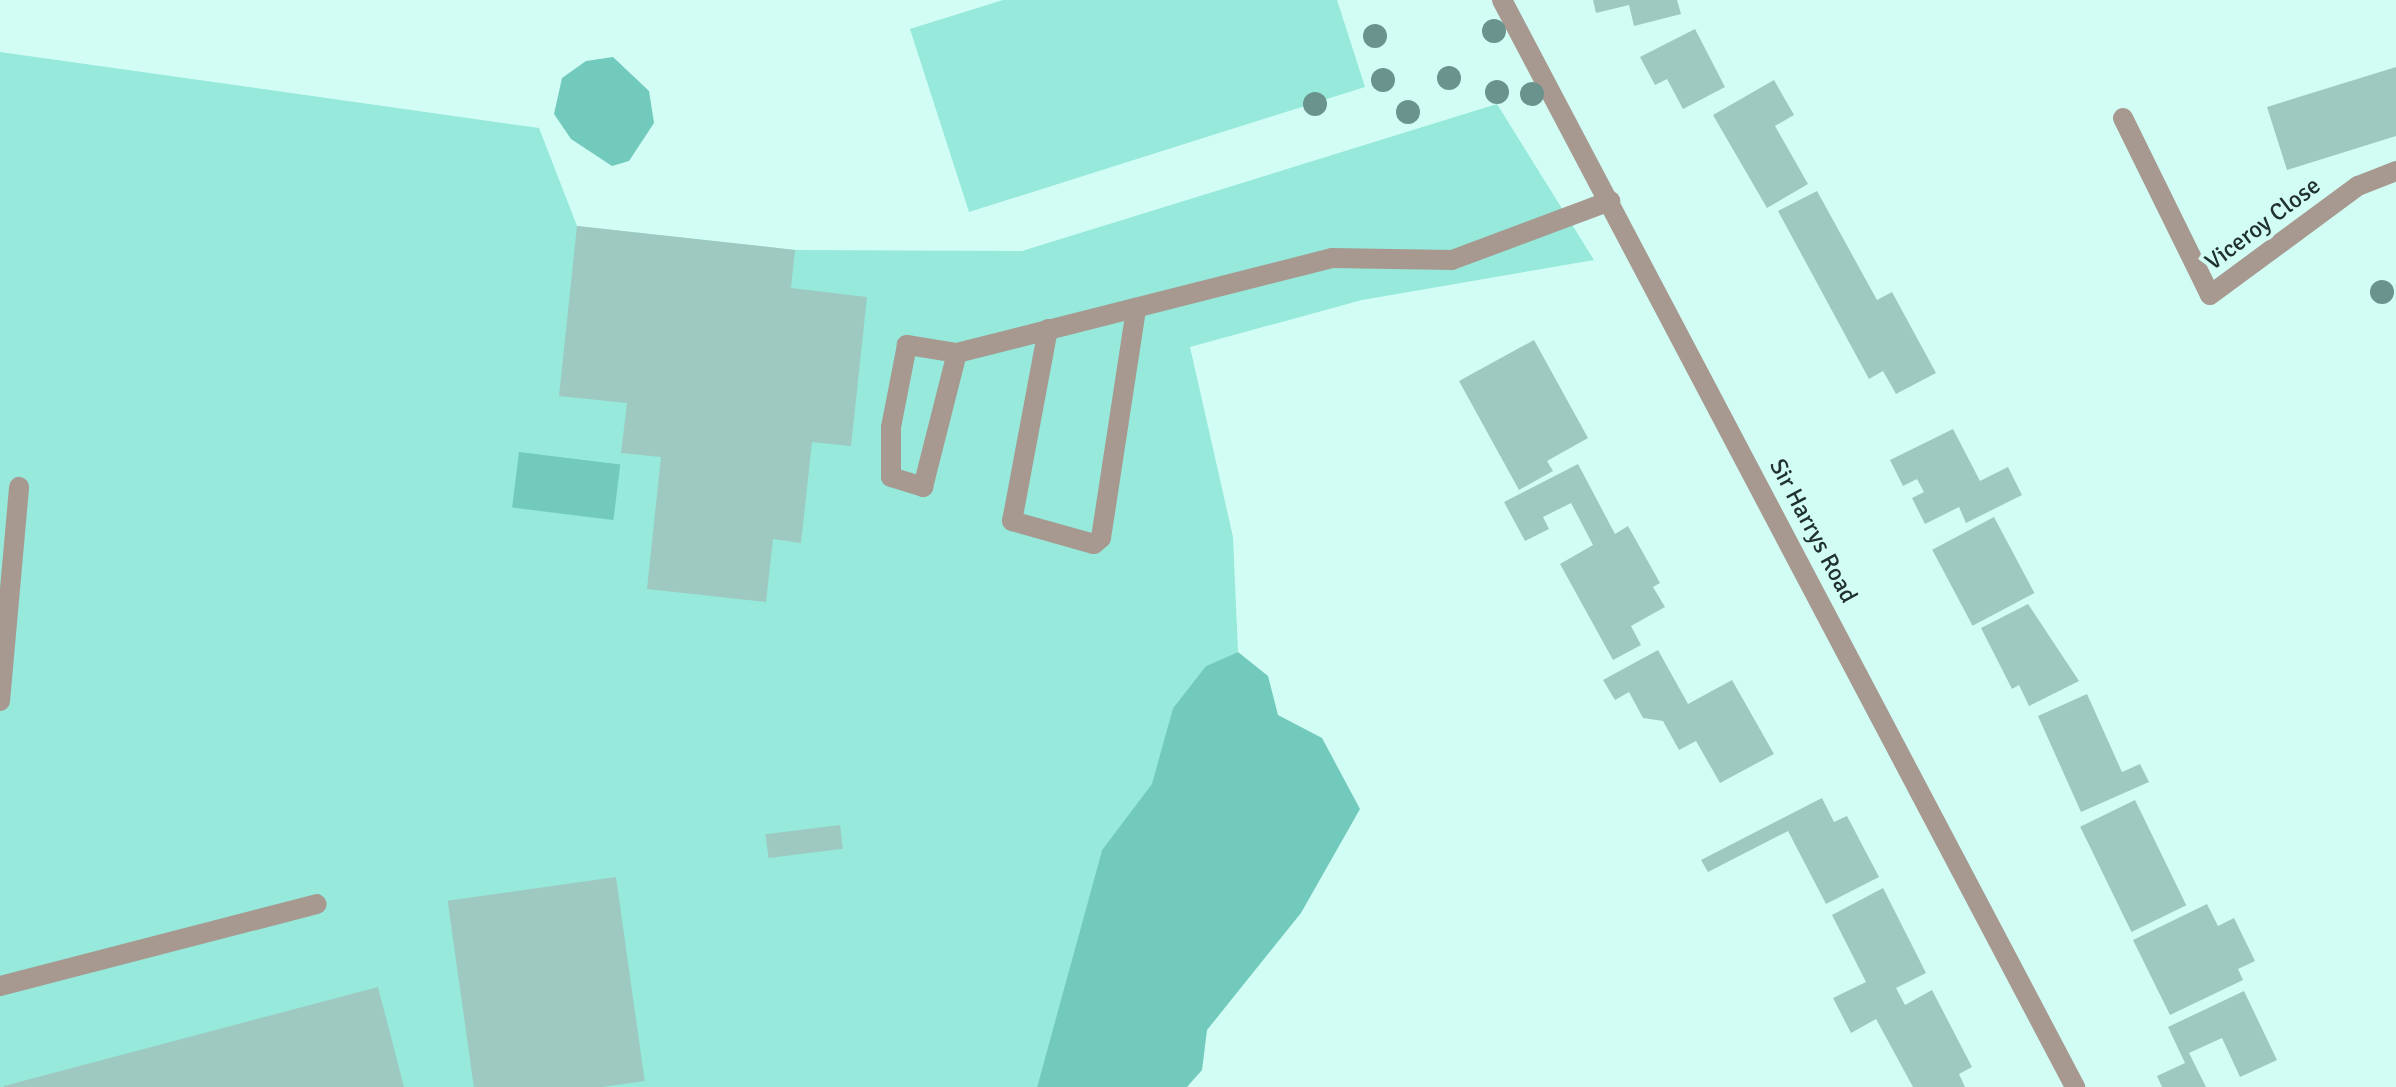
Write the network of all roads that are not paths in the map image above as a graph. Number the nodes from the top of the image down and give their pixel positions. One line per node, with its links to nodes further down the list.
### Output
1 (1502, 0): 4 (street, Sir Harrys Road)
2 (2123, 118): 3 (street, Viceroy Close)
3 (2396, 171)
4 (1610, 201): 5 (street); 12 (street, Sir Harrys Road)
5 (1136, 308): 6 (street); 6 (street)
6 (1048, 329): 7 (street)
7 (957, 353): 7 (street)
8 (19, 487): 9 (street)
9 (0, 701)
10 (317, 904): 11 (street)
11 (0, 986)
12 (2075, 1087)

